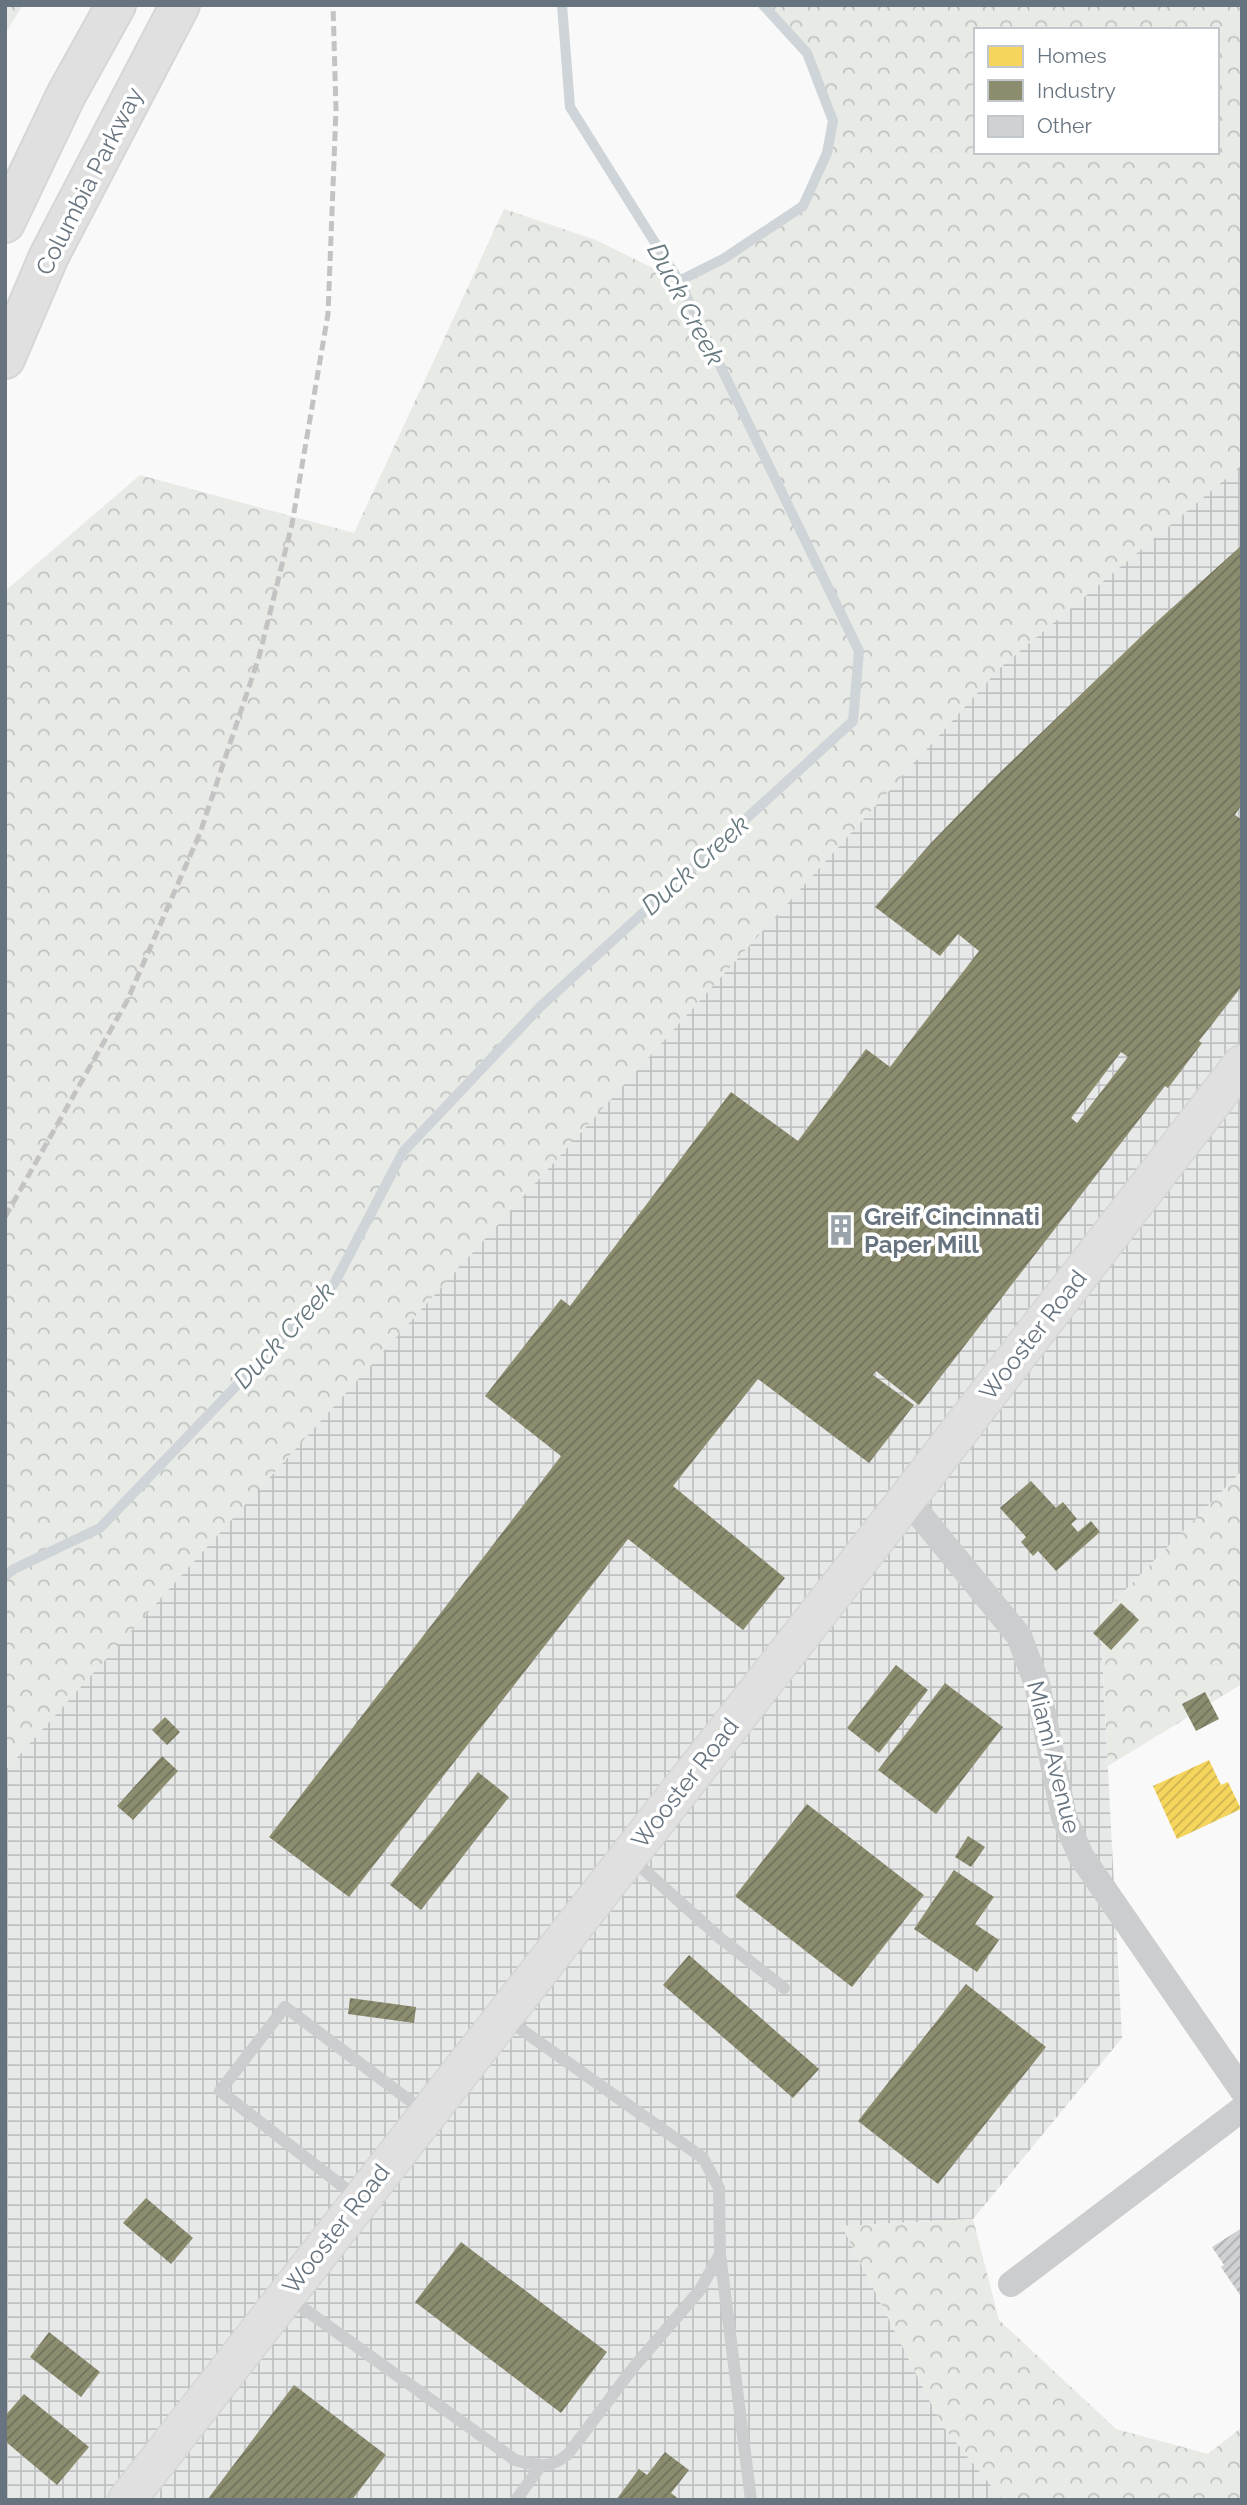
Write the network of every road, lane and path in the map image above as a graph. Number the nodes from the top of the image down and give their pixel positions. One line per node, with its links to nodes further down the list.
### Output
1 (116, 5): 3 (highway)
2 (180, 5): 4 (highway, Columbia Parkway)
3 (5, 223)
4 (5, 359)
5 (1242, 1064): 6 (street, Wooster Road)
6 (907, 1499): 7 (street, Wooster Road); 10 (street, Miami Avenue)
7 (628, 1856): 8 (lane); 9 (street, Wooster Road)
8 (784, 1988)
9 (502, 2016): 12 (street, Wooster Road); 14 (lane)
10 (1242, 2090)
11 (1242, 2109): 15 (street)
12 (426, 2112): 13 (street, Wooster Road); 13 (lane)
13 (359, 2200): 16 (street, Wooster Road)
14 (720, 2254): 17 (lane); 20 (lane)
15 (1011, 2284)
16 (285, 2295): 17 (lane); 18 (street, Wooster Road)
17 (540, 2467): 19 (lane)
18 (127, 2500)
19 (516, 2500)
20 (751, 2500)

